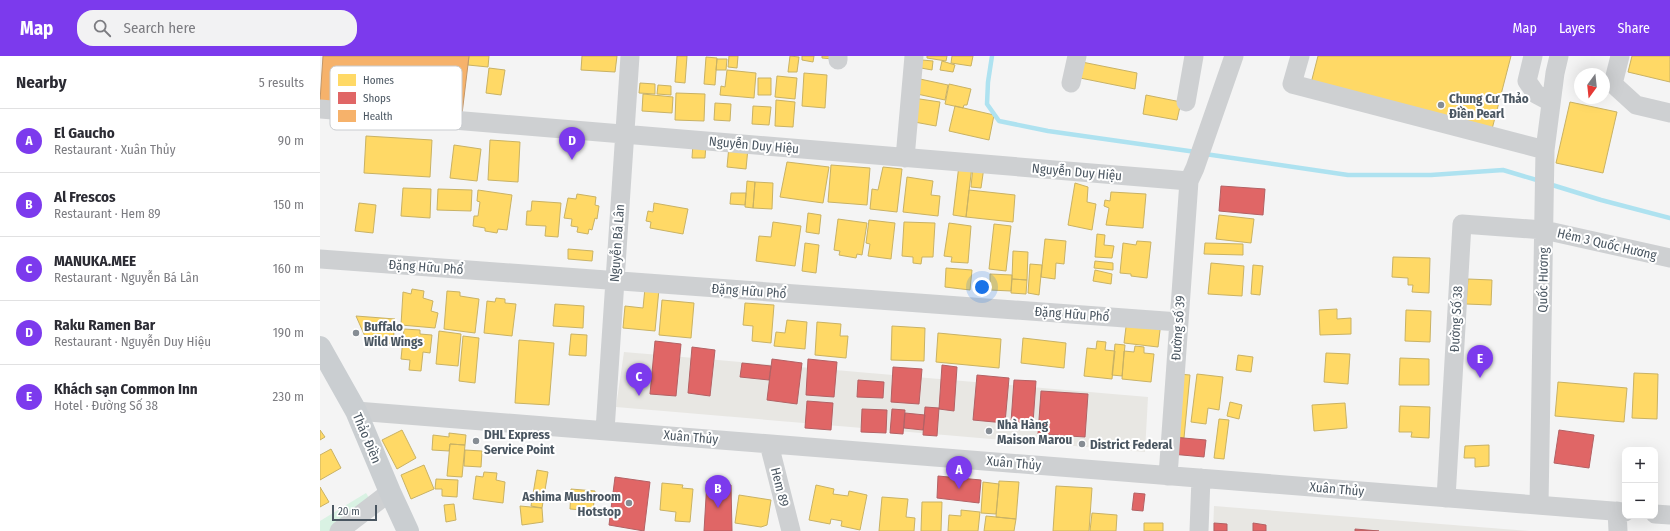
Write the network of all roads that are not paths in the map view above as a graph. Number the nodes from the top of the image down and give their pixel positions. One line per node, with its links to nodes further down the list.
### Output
1 (630, 56): 17 (street, Nguyễn Bá Lân)
2 (914, 56): 18 (street)
3 (1077, 56): 10 (street)
4 (1194, 56): 11 (street)
5 (1234, 56): 20 (street, Đường số 39)
6 (1300, 56): 19 (street)
7 (1533, 56): 12 (street)
8 (1559, 56): 12 (street, Quốc Hương)
9 (1620, 56): 15 (street)
10 (1071, 83)
11 (1186, 102)
12 (1551, 102): 19 (street, Quốc Hương)
13 (320, 109): 14 (street, Nguyễn Duy Hiệu)
14 (330, 110)
15 (1670, 113)
16 (462, 121): 17 (street, Nguyễn Duy Hiệu)
17 (625, 134): 18 (street, Nguyễn Duy Hiệu); 24 (street, Nguyễn Bá Lân)
18 (905, 158): 20 (street, Nguyễn Duy Hiệu)
19 (1545, 159): 21 (street, Quốc Hương)
20 (1192, 175): 25 (street, Đường số 39)
21 (1544, 230): 22 (street, Hẻm 3 Quốc Hương); 33 (street, Đường Số 38); 34 (street, Quốc Hương)
22 (1670, 258)
23 (320, 260): 24 (street, Đặng Hữu Phổ)
24 (615, 281): 25 (street, Đặng Hữu Phổ); 28 (street, Nguyễn Bá Lân)
25 (1179, 322): 30 (street, Đường số 39)
26 (320, 347): 27 (main road, Thảo Điền)
27 (356, 411): 28 (street, Xuân Thủy); 32 (main road, Thảo Điền)
28 (605, 430): 29 (street, Xuân Thủy)
29 (769, 444): 30 (street, Xuân Thủy); 40 (street, Hem 89)
30 (1168, 476): 31 (street, Xuân Thủy)
31 (1201, 478): 33 (street, Xuân Thủy); 41 (street)
32 (390, 492): 38 (street); 39 (main road, Thảo Điền)
33 (1446, 498): 34 (street, Xuân Thủy)
34 (1539, 505): 35 (street, Xuân Thủy)
35 (1621, 512): 42 (street)
36 (1658, 514): 37 (street)
37 (1670, 515)
38 (339, 531)
39 (408, 531)
40 (791, 531)
41 (1199, 531)
42 (1618, 531)

